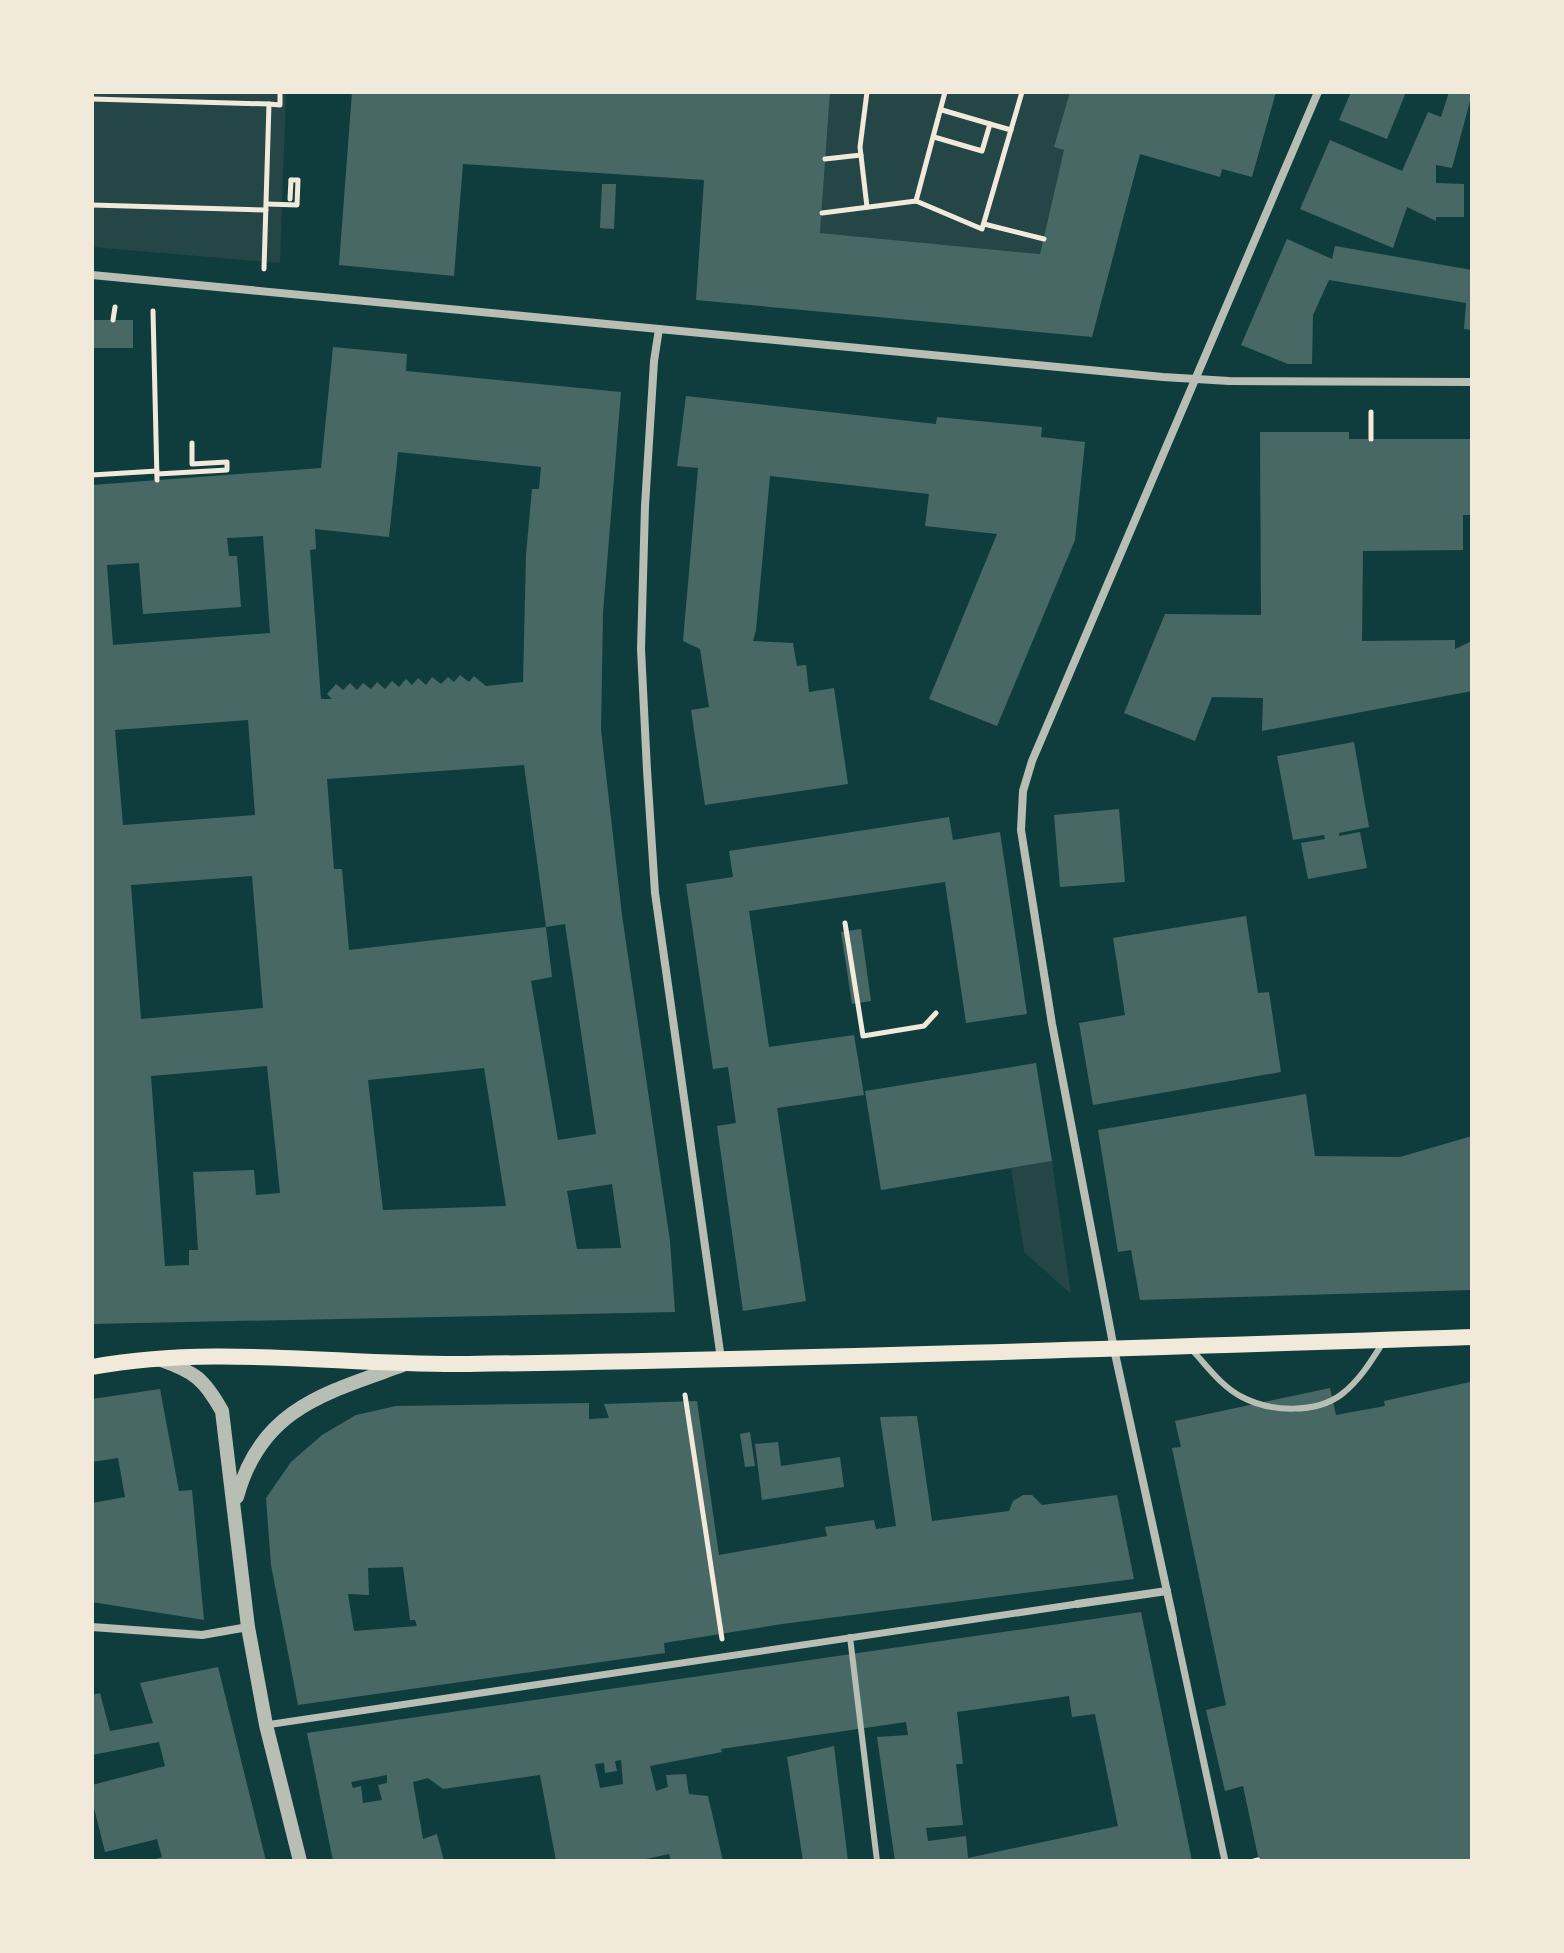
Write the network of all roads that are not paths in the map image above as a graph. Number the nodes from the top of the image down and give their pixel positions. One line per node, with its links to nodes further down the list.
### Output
1 (1318, 92): 4 (street)
2 (92, 275): 3 (street)
3 (659, 329): 4 (street); 11 (street)
4 (1195, 380): 5 (street); 9 (street)
5 (1472, 382)
6 (1472, 1337): 7 (main road)
7 (1386, 1340): 8 (main road); 8 (lane)
8 (1188, 1345): 9 (main road)
9 (1114, 1349): 11 (main road); 15 (street)
10 (153, 1357): 12 (main road); 13 (main road); 14 (street)
11 (721, 1360): 12 (main road)
12 (403, 1365): 14 (street)
13 (92, 1367)
14 (235, 1505): 19 (street)
15 (1167, 1591): 16 (street); 17 (street)
16 (1077, 1604): 20 (street)
17 (1173, 1619): 24 (street)
18 (92, 1627): 19 (street)
19 (248, 1627): 21 (street)
20 (850, 1637): 21 (street); 23 (lane)
21 (266, 1725): 22 (street)
22 (300, 1861)
23 (877, 1861)
24 (1225, 1861)

